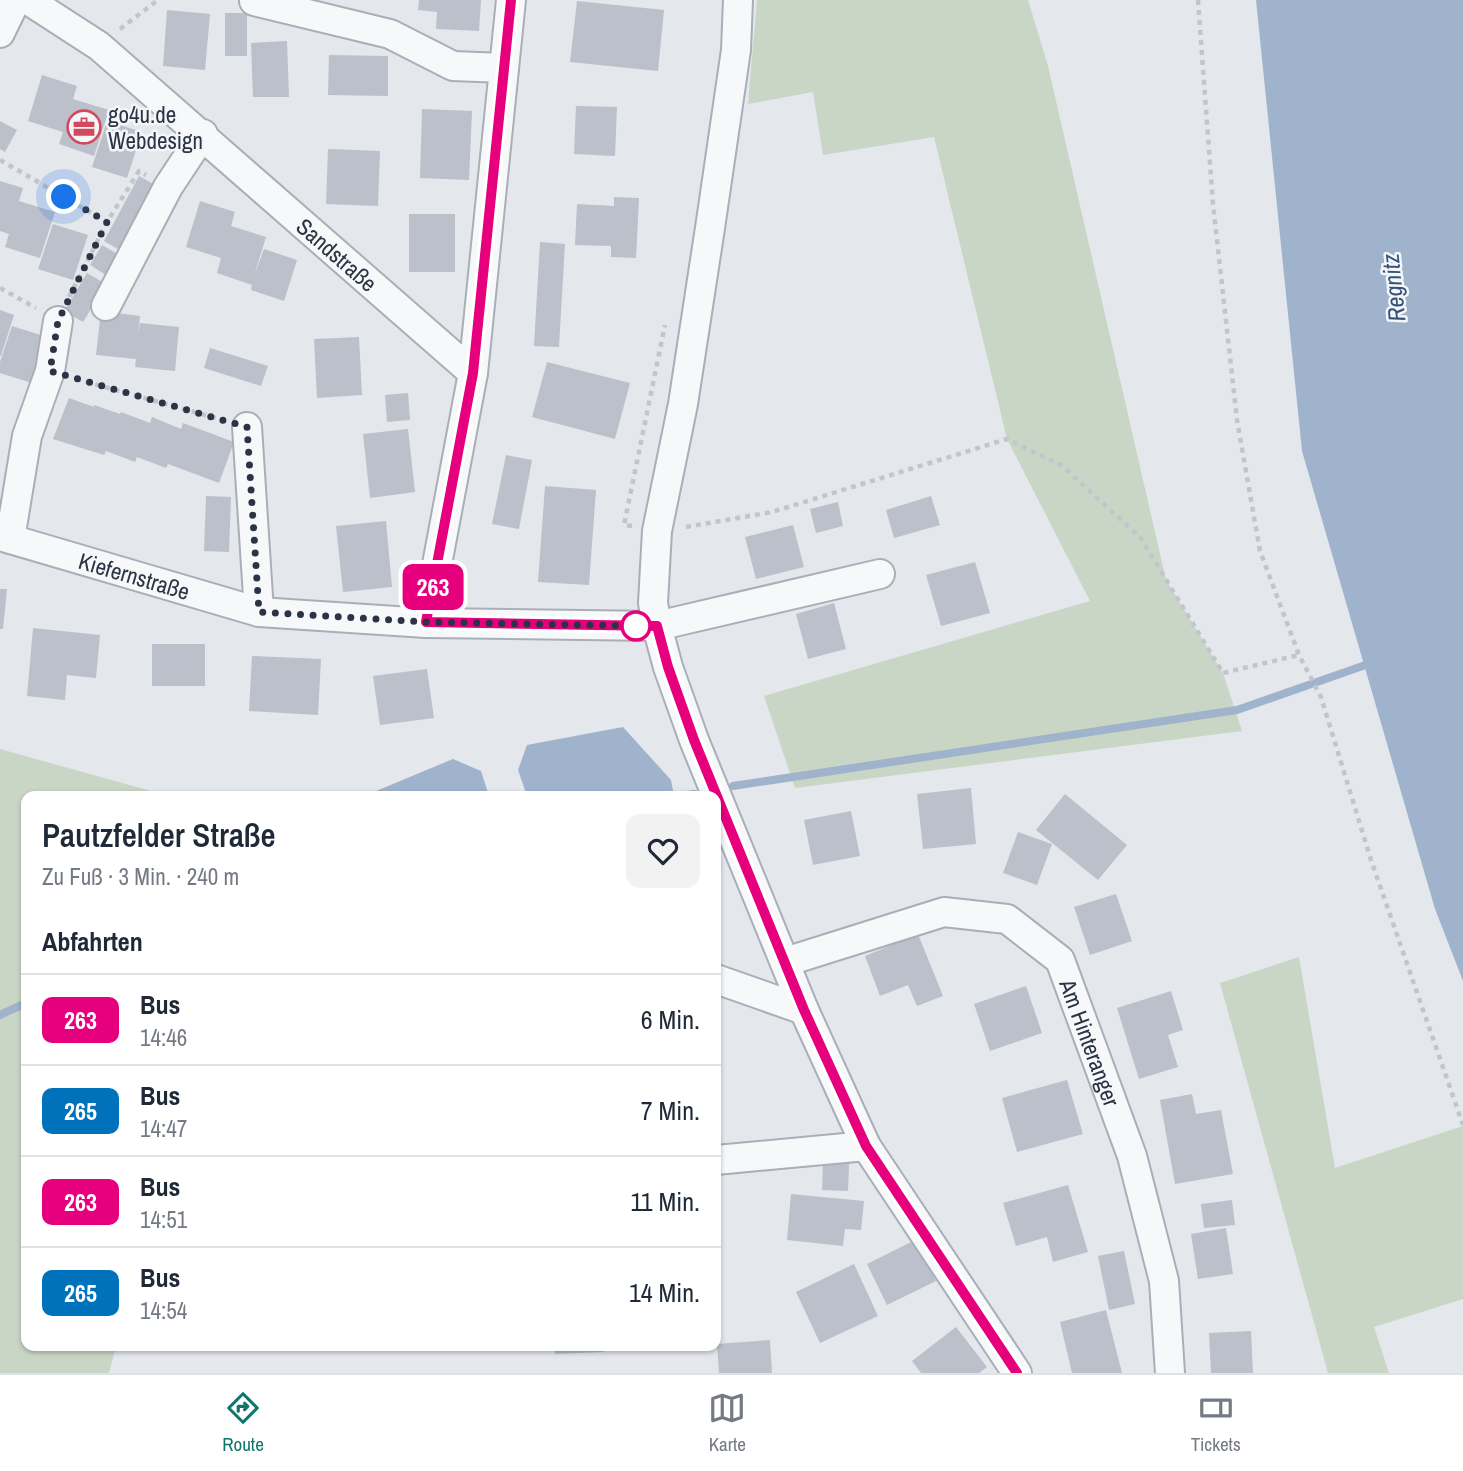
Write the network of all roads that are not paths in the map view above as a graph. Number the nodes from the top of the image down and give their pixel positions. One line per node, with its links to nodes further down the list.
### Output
1 (16, 0): 6 (street)
2 (28, 0): 8 (street, Sandstraße)
3 (511, 0): 7 (street)
4 (738, 0): 17 (street)
5 (254, 1): 7 (street)
6 (0, 33)
7 (504, 68): 11 (street)
8 (203, 134): 9 (street); 11 (street, Sandstraße)
9 (106, 306)
10 (58, 321): 13 (street, Kiefernstraße)
11 (473, 373): 16 (street)
12 (247, 427): 15 (street)
13 (5, 537): 15 (street, Kiefernstraße)
14 (880, 574): 17 (street)
15 (259, 612): 16 (street, Kiefernstraße)
16 (426, 622): 17 (street, Kiefernstraße)
17 (657, 626): 18 (street)
18 (715, 791)
19 (721, 805): 20 (street)
20 (785, 962): 22 (street); 26 (street, Am Hinteranger)
21 (721, 981): 22 (street)
22 (804, 1010): 23 (street)
23 (866, 1146): 24 (street); 25 (street)
24 (721, 1160)
25 (1017, 1373)
26 (1170, 1373)

